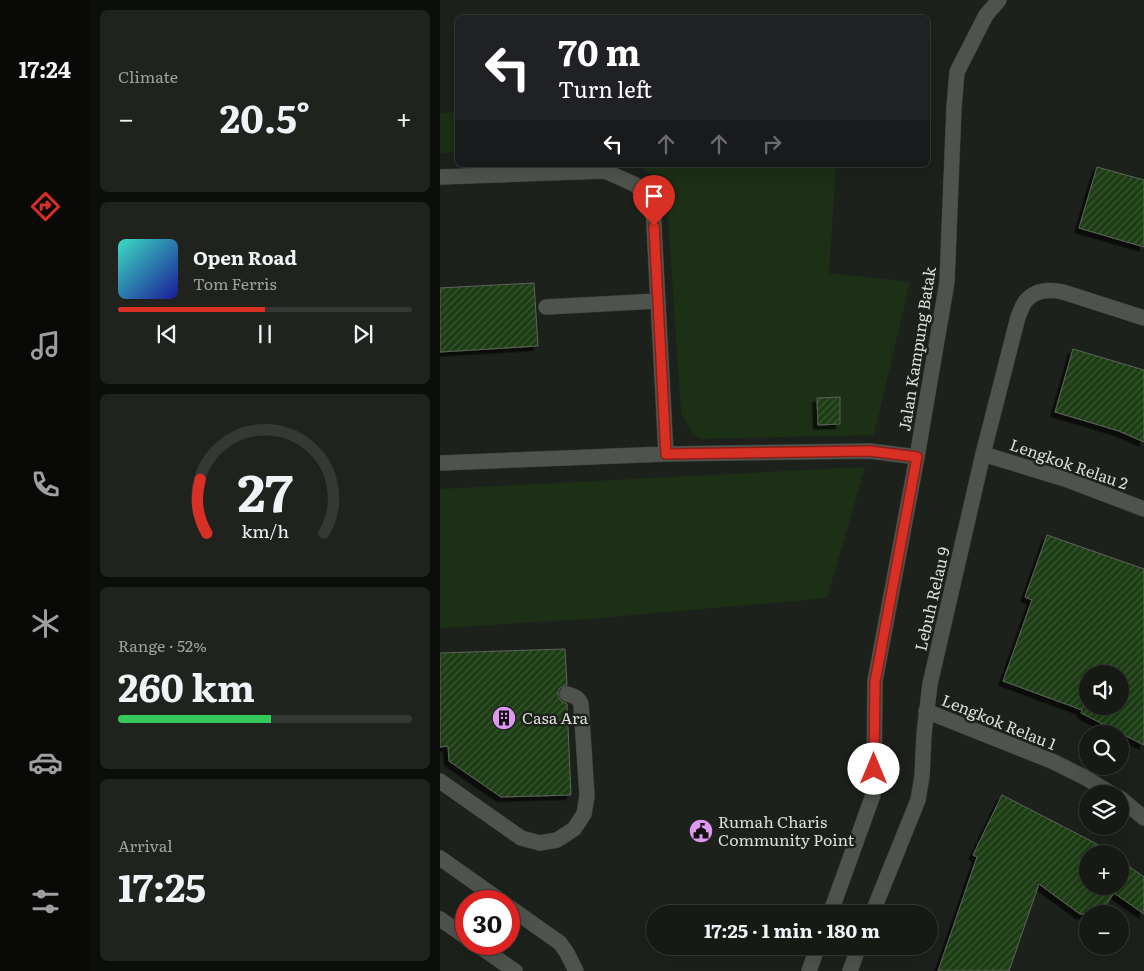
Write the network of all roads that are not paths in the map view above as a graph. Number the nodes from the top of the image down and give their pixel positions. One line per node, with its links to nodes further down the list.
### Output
1 (999, 0): 8 (street, Jalan Kampung Batak)
2 (440, 177): 3 (street)
3 (658, 301): 4 (street); 6 (street)
4 (546, 307)
5 (1144, 318): 7 (street, Lebuh Relau 9)
6 (666, 454): 8 (street); 9 (street)
7 (983, 454): 10 (street, Lengkok Relau 2); 12 (street, Lebuh Relau 9)
8 (917, 457): 19 (street, Jalan Kampung Batak)
9 (440, 463)
10 (1144, 509)
11 (567, 694): 13 (street)
12 (926, 711): 14 (street, Lengkok Relau 1); 20 (street, Lebuh Relau 9)
13 (440, 781)
14 (1097, 785)
15 (1129, 806): 16 (street)
16 (1144, 818)
17 (440, 858): 18 (street)
18 (485, 890)
19 (833, 905)
20 (876, 905)
21 (520, 915): 28 (street)
22 (440, 919): 23 (street)
23 (455, 929)
24 (492, 955): 27 (street)
25 (815, 955): 29 (street)
26 (856, 955): 30 (street)
27 (515, 971)
28 (576, 971)
29 (809, 971)
30 (850, 971)

